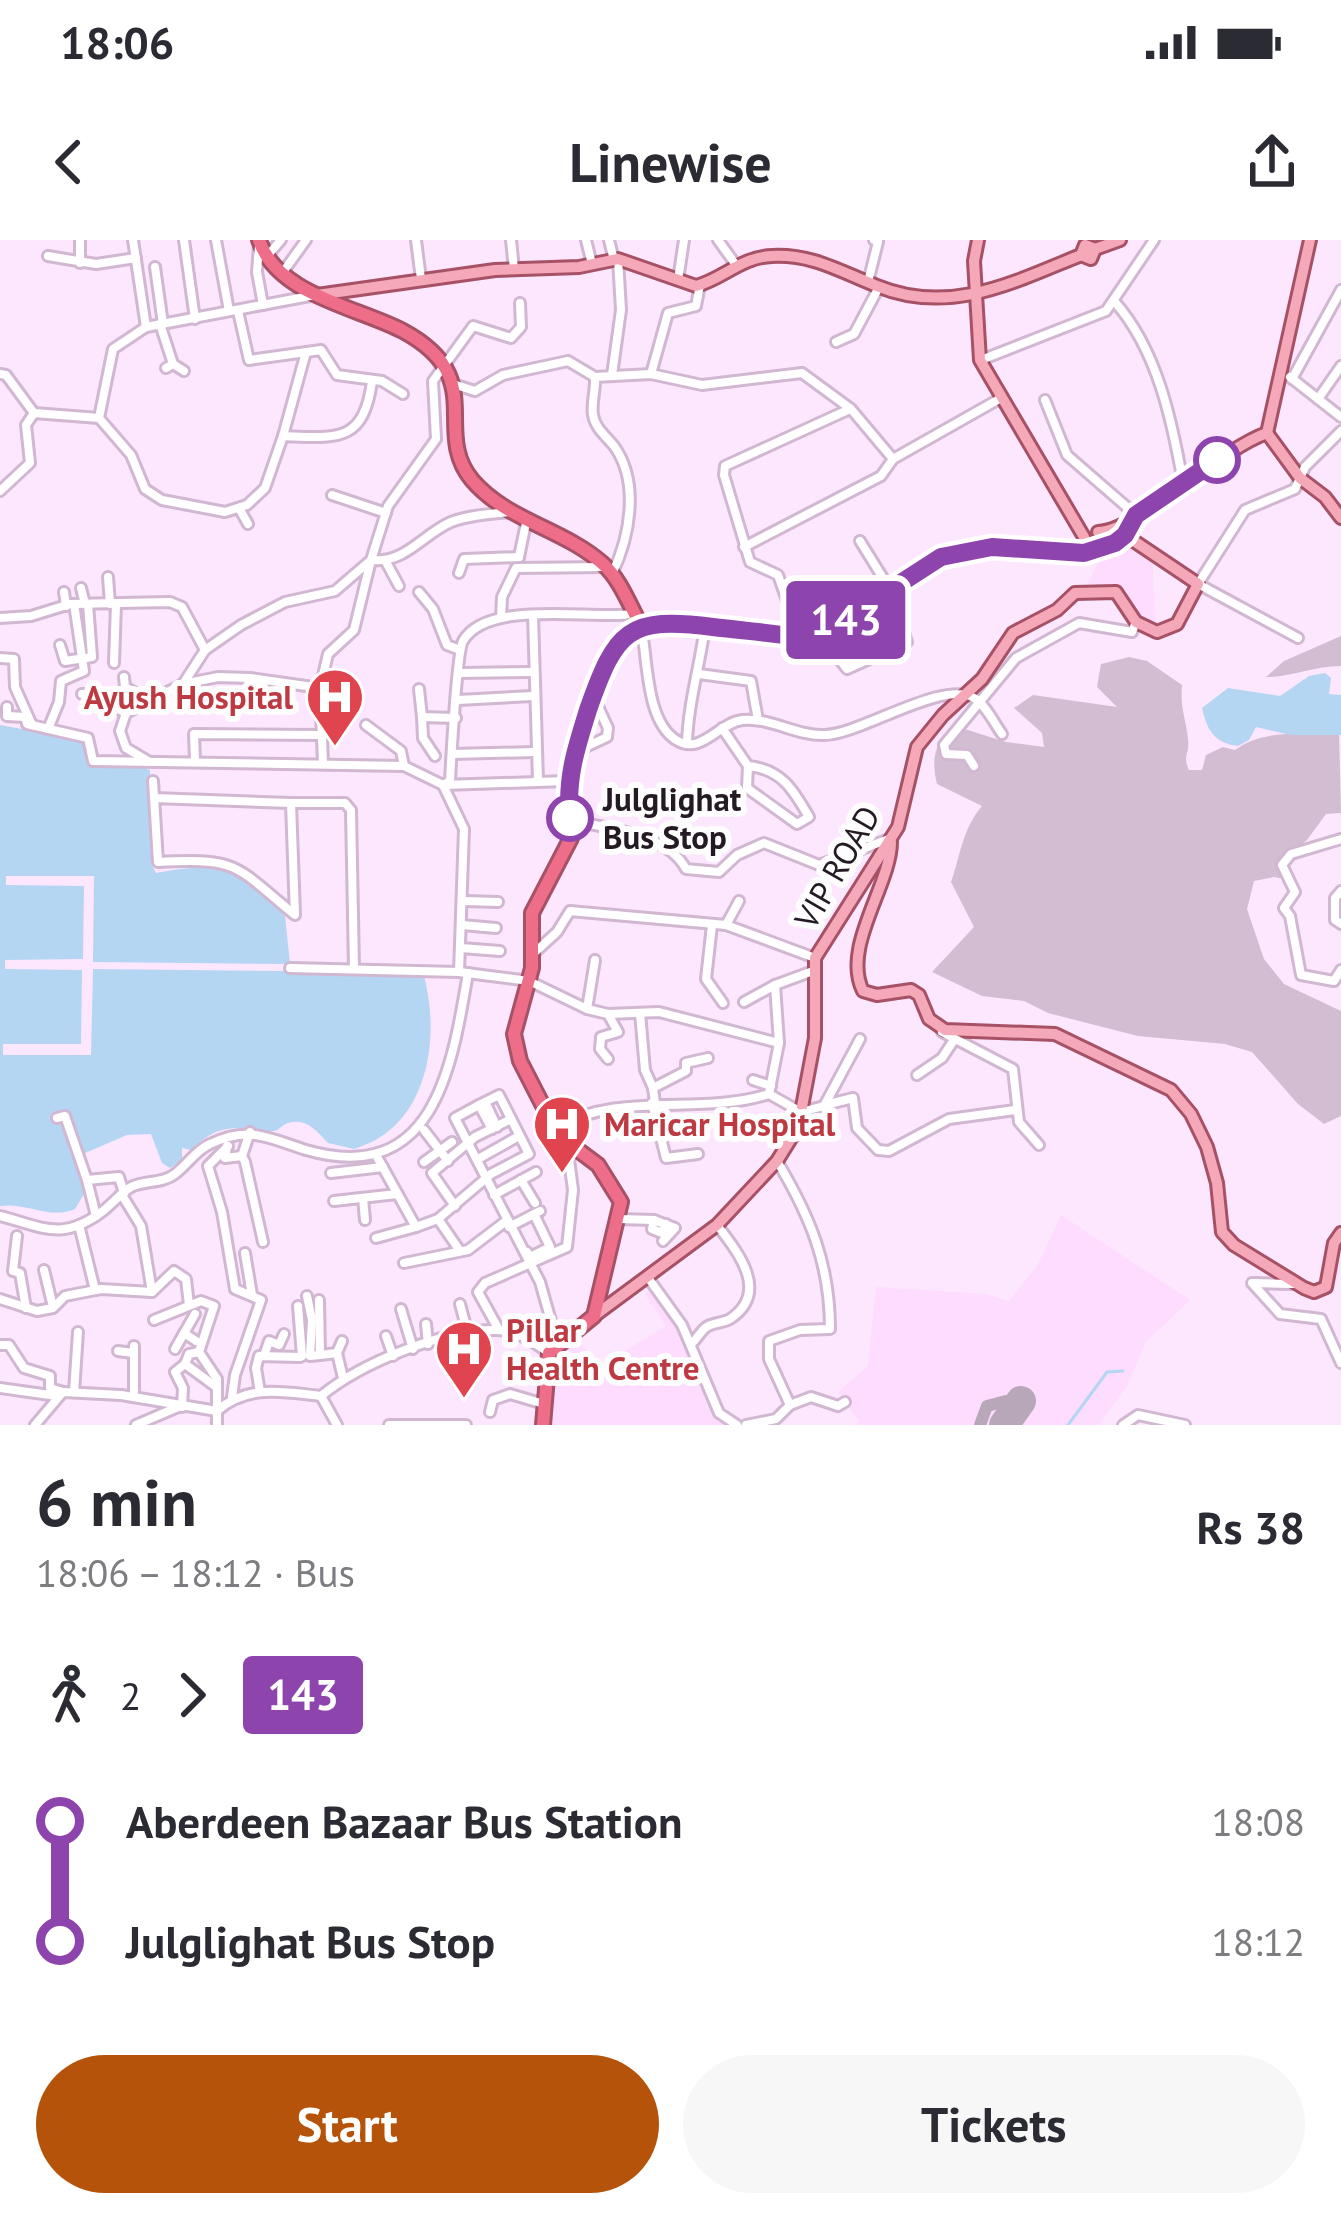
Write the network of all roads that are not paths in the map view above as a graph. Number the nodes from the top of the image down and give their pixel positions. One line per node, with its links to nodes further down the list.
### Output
1 (80, 240): 23 (street)
2 (133, 240): 21 (street)
3 (184, 240): 40 (street)
4 (216, 240): 39 (street)
5 (280, 240): 18 (street)
6 (306, 240): 28 (street)
7 (416, 240): 29 (street)
8 (511, 240): 27 (street)
9 (586, 240): 24 (street)
10 (609, 240): 22 (street)
11 (684, 240): 30 (street)
12 (718, 240): 25 (street)
13 (874, 240): 31 (street)
14 (978, 240): 35 (main road)
15 (1120, 240): 19 (main road)
16 (1154, 240): 36 (street)
17 (1310, 240): 52 (main road)
18 (260, 246): 28 (highway); 38 (street)
19 (1086, 247): 35 (main road)
20 (48, 256): 23 (street)
21 (136, 258): 23 (street); 42 (street)
22 (616, 260): 24 (main road); 30 (main road); 51 (street)
23 (80, 263)
24 (592, 264): 27 (main road)
25 (736, 265): 31 (main road); 32 (main road)
26 (155, 267): 41 (street)
27 (514, 269): 29 (main road)
28 (283, 272): 34 (highway)
29 (421, 279): 34 (main road)
30 (678, 282): 32 (main road)
31 (874, 284): 35 (main road); 43 (street)
32 (700, 285): 50 (street)
33 (1341, 290): 52 (street)
34 (317, 295): 38 (street); 46 (highway)
35 (976, 297): 45 (main road)
36 (1114, 301): 45 (street); 69 (street)
37 (520, 303): 46 (street)
38 (262, 305): 39 (street)
39 (234, 311): 40 (street); 44 (street)
40 (195, 319): 41 (street)
41 (161, 324): 42 (street); 48 (street)
42 (146, 327): 63 (street)
43 (836, 342)
44 (306, 352): 54 (street); 66 (street)
45 (980, 360): 57 (main road)
46 (443, 364): 55 (highway); 74 (street)
47 (1341, 366): 58 (street)
48 (184, 371)
49 (0, 374): 61 (street)
50 (651, 374): 51 (street); 60 (street)
51 (612, 375): 53 (street)
52 (1288, 375): 58 (street); 65 (main road)
53 (595, 376): 55 (street); 87 (street)
54 (372, 382): 56 (street); 66 (street)
55 (456, 385): 73 (highway)
56 (403, 394)
57 (1001, 398): 67 (street); 80 (main road)
58 (1318, 398): 62 (street)
59 (1045, 400): 75 (street)
60 (851, 409): 67 (street); 82 (street)
61 (34, 413): 63 (street); 70 (street)
62 (1341, 417)
63 (99, 418): 72 (street)
64 (1341, 431): 68 (street)
65 (1267, 434): 68 (main road); 69 (main road)
66 (284, 436): 72 (street)
67 (893, 460): 82 (street)
68 (1300, 478): 76 (main road); 90 (street)
69 (1183, 483): 75 (main road)
70 (0, 491)
71 (332, 495): 74 (street)
72 (239, 508): 78 (street)
73 (512, 512): 77 (highway); 85 (street)
74 (386, 513): 84 (street)
75 (1136, 515): 79 (main road)
76 (1341, 518)
77 (526, 523): 83 (street); 87 (highway)
78 (248, 524)
79 (1118, 536): 80 (main road); 90 (main road)
80 (1092, 539): 93 (main road)
81 (860, 541): 93 (street)
82 (744, 547): 104 (street)
83 (519, 556): 86 (street); 88 (street)
84 (371, 560): 85 (street); 108 (street); 118 (street)
85 (386, 562): 91 (street)
86 (517, 568): 87 (street); 99 (street)
87 (609, 570): 101 (highway)
88 (459, 573)
89 (108, 577): 96 (street)
90 (1198, 584): 102 (main road); 106 (street)
91 (399, 586)
92 (81, 588): 97 (street)
93 (891, 591): 104 (main road); 105 (street)
94 (64, 592): 97 (street)
95 (419, 592): 109 (street)
96 (113, 604): 97 (street); 108 (street); 112 (street)
97 (78, 605): 100 (street); 111 (street)
98 (533, 615): 99 (street); 101 (street); 113 (street)
99 (501, 618): 109 (street)
100 (0, 619)
101 (637, 620): 103 (main road); 123 (highway); 137 (street)
102 (1136, 622): 124 (street); 124 (main road, VIP ROAD)
103 (705, 626): 105 (main road); 115 (street)
104 (837, 627): 105 (main road)
105 (822, 637)
106 (1298, 638)
107 (61, 645): 111 (street)
108 (205, 650): 117 (street)
109 (460, 650): 114 (street)
110 (0, 658): 131 (street)
111 (81, 658): 134 (street)
112 (114, 663)
113 (531, 672): 114 (street); 122 (street)
114 (460, 673): 125 (street)
115 (699, 674): 130 (street); 137 (street)
116 (124, 677): 121 (street)
117 (183, 684): 118 (street); 121 (street)
118 (320, 688): 136 (street)
119 (419, 689): 128 (street)
120 (82, 694): 126 (street)
121 (164, 696): 126 (street)
122 (532, 696): 125 (street); 138 (street)
123 (593, 697): 139 (highway); 139 (street)
124 (974, 697): 130 (street); 135 (street); 147 (street); 155 (main road, VIP ROAD)
125 (458, 700): 129 (street)
126 (126, 713): 143 (street)
127 (5, 714): 131 (street)
128 (422, 717): 129 (street); 141 (street)
129 (456, 718): 140 (street)
130 (758, 720): 133 (street)
131 (32, 725): 134 (street)
132 (366, 725): 145 (street)
133 (722, 728): 137 (street); 146 (street)
134 (48, 729): 143 (street)
135 (1002, 734)
136 (321, 735): 142 (street); 144 (street)
137 (687, 744)
138 (536, 752): 140 (street); 150 (street)
139 (575, 752): 149 (highway)
140 (452, 754): 151 (street)
141 (435, 756)
142 (195, 760): 143 (street); 144 (street)
143 (148, 761)
144 (323, 764): 145 (street)
145 (404, 766): 151 (street)
146 (748, 766): 146 (street)
147 (974, 766)
148 (153, 781): 152 (street)
149 (567, 781): 150 (street); 154 (highway)
150 (538, 782): 151 (street)
151 (443, 785): 159 (street)
152 (154, 798): 153 (street); 153 (street)
153 (291, 802): 172 (street)
154 (571, 820): 155 (street); 168 (highway)
155 (890, 839): 170 (main road, VIP ROAD); 182 (main road)
156 (1341, 839): 173 (street)
157 (1341, 892): 161 (street)
158 (739, 901): 164 (street)
159 (464, 902): 160 (street); 162 (street)
160 (498, 902)
161 (1341, 923)
162 (462, 925): 165 (street); 166 (street)
163 (712, 925): 164 (street); 168 (street); 178 (street)
164 (726, 925): 170 (street)
165 (496, 928)
166 (461, 948): 167 (street); 174 (street)
167 (500, 951)
168 (534, 952): 175 (highway)
169 (595, 960): 179 (street)
170 (814, 964): 176 (street); 195 (main road, VIP ROAD)
171 (290, 968): 172 (street)
172 (353, 970): 174 (street)
173 (1341, 970)
174 (464, 973): 175 (street); 211 (street)
175 (529, 981): 179 (street); 199 (highway)
176 (775, 985): 177 (street); 184 (street)
177 (744, 1002)
178 (723, 1003)
179 (587, 1010): 181 (street)
180 (640, 1013): 181 (street); 184 (street); 189 (street)
181 (608, 1014): 186 (street)
182 (955, 1037): 187 (street); 194 (street); 250 (main road)
183 (860, 1039): 193 (street)
184 (779, 1042): 190 (street)
185 (708, 1058): 189 (street)
186 (608, 1059)
187 (917, 1075)
188 (753, 1080): 190 (street)
189 (653, 1088): 191 (street)
190 (770, 1090): 191 (street); 195 (street)
191 (654, 1103): 199 (street); 210 (street)
192 (482, 1104): 197 (street); 198 (street); 207 (street)
193 (824, 1106): 194 (street); 195 (street)
194 (1015, 1110): 204 (street)
195 (801, 1112): 215 (main road, VIP ROAD)
196 (57, 1118): 220 (street)
197 (511, 1119): 198 (street); 203 (street)
198 (494, 1128): 207 (street)
199 (554, 1129): 206 (highway)
200 (424, 1130): 209 (street)
201 (250, 1132): 202 (street); 211 (street); 212 (street)
202 (235, 1135): 208 (street); 223 (street)
203 (519, 1136): 213 (street); 221 (street)
204 (1044, 1141)
205 (452, 1142): 209 (street)
206 (567, 1143): 232 (highway); 247 (street)
207 (470, 1144): 213 (street); 214 (street)
208 (227, 1146): 212 (street); 254 (street)
209 (440, 1151): 214 (street); 216 (street)
210 (698, 1154)
211 (376, 1155): 217 (street)
212 (242, 1156): 243 (street)
213 (478, 1159): 221 (street)
214 (448, 1161): 228 (street)
215 (777, 1161): 238 (main road, VIP ROAD); 298 (street)
216 (424, 1162)
217 (383, 1168): 219 (street); 224 (street)
218 (536, 1172): 222 (street)
219 (331, 1173)
220 (87, 1180): 223 (street); 231 (street)
221 (488, 1180): 225 (street); 228 (street)
222 (521, 1180): 225 (street); 229 (street)
223 (123, 1194): 231 (street); 252 (street)
224 (397, 1194): 226 (street); 237 (street)
225 (494, 1195): 235 (street)
226 (363, 1198): 227 (street); 233 (street)
227 (334, 1201)
228 (454, 1206): 234 (street)
229 (536, 1209): 235 (street); 235 (street)
230 (0, 1216): 236 (street)
231 (96, 1216): 236 (street)
232 (618, 1219): 242 (street); 263 (highway)
233 (365, 1220)
234 (438, 1220): 237 (street); 244 (street)
235 (509, 1224): 244 (street); 247 (street)
236 (79, 1225): 251 (street)
237 (416, 1226): 240 (street)
238 (717, 1226): 249 (main road, VIP ROAD); 275 (street)
239 (1341, 1233): 250 (main road)
240 (376, 1238)
241 (19, 1240): 259 (street)
242 (663, 1240)
243 (263, 1242)
244 (460, 1251): 246 (street)
245 (245, 1253): 254 (street)
246 (404, 1263)
247 (528, 1263): 266 (street); 277 (street)
248 (44, 1270): 260 (street)
249 (650, 1279): 263 (main road, VIP ROAD); 275 (street)
250 (1298, 1285): 285 (street)
251 (95, 1290): 252 (street); 260 (street)
252 (152, 1292): 261 (street)
253 (307, 1296): 283 (street)
254 (252, 1297): 286 (street)
255 (0, 1299): 259 (street)
256 (320, 1300): 283 (street)
257 (460, 1304): 270 (street)
258 (298, 1306): 283 (street)
259 (26, 1308): 260 (street)
260 (53, 1308)
261 (192, 1309): 264 (street); 268 (street); 281 (street)
262 (401, 1309): 278 (street)
263 (594, 1316): 277 (highway, VIP ROAD)
264 (154, 1320)
265 (426, 1324): 274 (street)
266 (499, 1330): 270 (street); 277 (street)
267 (78, 1332): 292 (street)
268 (184, 1334): 272 (street); 281 (street)
269 (284, 1334): 282 (street)
270 (468, 1334): 274 (street)
271 (386, 1336): 284 (street)
272 (196, 1340)
273 (342, 1342): 280 (street)
274 (428, 1344): 278 (street)
275 (691, 1344): 309 (street)
276 (0, 1345): 292 (street)
277 (553, 1348): 297 (highway)
278 (413, 1349): 284 (street)
279 (118, 1351): 294 (street)
280 (337, 1353): 283 (street); 288 (street)
281 (191, 1356): 289 (street); 289 (street); 299 (street)
282 (263, 1356): 283 (street); 287 (street)
283 (310, 1356)
284 (393, 1356): 288 (street)
285 (1341, 1363)
286 (236, 1370): 287 (street); 295 (street)
287 (256, 1370): 291 (street)
288 (344, 1378): 293 (street)
289 (217, 1387): 300 (street)
290 (0, 1388): 292 (street)
291 (260, 1392): 293 (street); 295 (street)
292 (65, 1394): 294 (street); 302 (street)
293 (321, 1396): 305 (street)
294 (134, 1397): 299 (street)
295 (232, 1397): 300 (street)
296 (845, 1402): 298 (street)
297 (544, 1404): 301 (street); 308 (highway)
298 (790, 1405): 309 (street)
299 (181, 1407): 300 (street); 303 (street)
300 (217, 1411): 304 (street)
301 (490, 1412)
302 (35, 1425)
303 (136, 1425)
304 (217, 1425)
305 (337, 1425)
306 (389, 1425): 307 (street)
307 (465, 1425)
308 (543, 1425)
309 (741, 1425)
310 (1123, 1425): 311 (street)
311 (1185, 1425)

